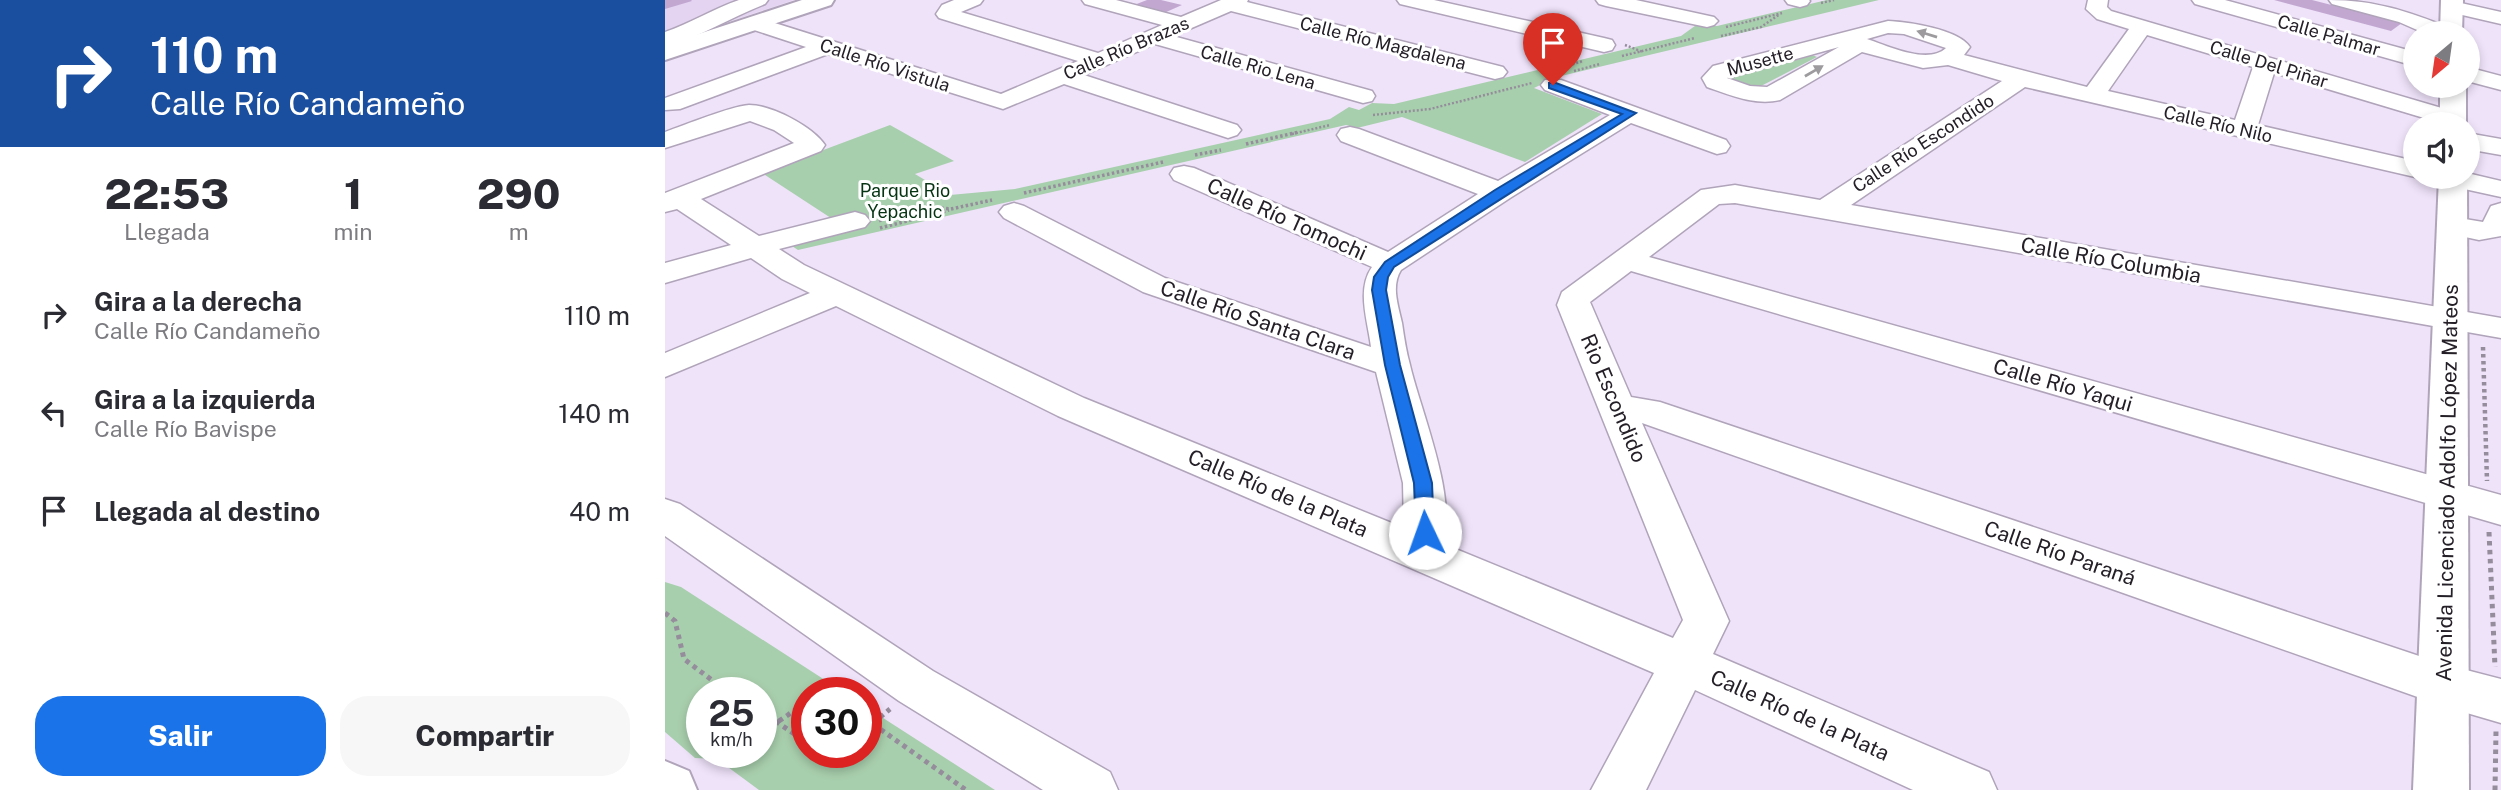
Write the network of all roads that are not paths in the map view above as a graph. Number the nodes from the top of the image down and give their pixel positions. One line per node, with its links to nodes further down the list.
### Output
1 (823, 0): 14 (main road)
2 (973, 0): 27 (street)
3 (1092, 0): 17 (street)
4 (1407, 0): 13 (street)
5 (1606, 0): 19 (street)
6 (2098, 0): 18 (street, Calle Del Piñar)
7 (2202, 0): 26 (street, Calle Palmar)
8 (2339, 0): 16 (street)
9 (2409, 0): 12 (street)
10 (1492, 1): 13 (street)
11 (1234, 2): 17 (street, Calle Río Brazas); 29 (street, Calle Río Magdalena)
12 (2456, 7): 15 (street)
13 (1451, 10): 25 (street)
14 (757, 11): 21 (street); 23 (street, Calle Río Vistula); 24 (main road)
15 (2501, 18)
16 (2413, 21)
17 (1182, 24): 20 (street, Calle Río Brazas)
18 (2142, 27): 28 (street, Calle Del Piñar); 35 (street)
19 (1708, 30)
20 (1153, 37): 27 (street, Calle Río Brazas); 36 (street, Calle Rio Lena)
21 (665, 39)
22 (1854, 41): 22 (street, Musette, one-way to 22); 32 (street)
23 (830, 46): 37 (street, Calle Río Vistula); 38 (street)
24 (665, 53)
25 (1610, 56)
26 (2403, 56)
27 (1098, 60): 30 (street, Calle Río Brazas)
28 (2266, 62): 41 (street); 42 (street, Calle Del Piñar)
29 (1495, 72)
30 (1062, 76): 37 (street, Calle Río Brazas); 40 (street)
31 (1560, 79): 39 (street)
32 (2021, 79): 35 (street, Calle Río Nilo); 56 (street, Calle Río Escondido)
33 (2480, 80): 34 (street)
34 (2501, 83)
35 (2093, 95): 41 (street, Calle Río Nilo)
36 (1363, 96)
37 (1014, 97)
38 (671, 104)
39 (1630, 113): 45 (street); 53 (street)
40 (1228, 130)
41 (2244, 130): 47 (street, Calle Río Nilo)
42 (2403, 132)
43 (1350, 135): 53 (street)
44 (665, 141): 55 (street)
45 (1717, 146)
46 (2501, 148): 48 (street, Calle Del Piñar)
47 (2403, 149)
48 (2480, 151)
49 (1184, 174): 63 (street, Calle Río Tomochi)
50 (2480, 175): 52 (street, Calle Río Nilo)
51 (2451, 189): 60 (main road, Avenida Licenciado Adolfo López Mateos)
52 (2501, 189)
53 (1500, 192): 63 (street)
54 (1721, 193): 56 (street, Calle Río Columbia); 62 (street, Rio Escondido)
55 (672, 201): 61 (street, Calle Río de la Plata)
56 (1825, 209): 66 (street, Calle Río Columbia)
57 (1014, 212): 67 (street, Calle Río Santa Clara)
58 (2501, 212): 60 (street)
59 (865, 225): 61 (street)
60 (2453, 226): 66 (main road, Avenida Licenciado Adolfo López Mateos)
61 (754, 248): 64 (street); 65 (street, Calle Río de la Plata)
62 (1625, 260): 69 (street, Rio Escondido); 70 (street, Calle Río Yaqui)
63 (1390, 264): 67 (street)
64 (665, 273)
65 (836, 294): 68 (street); 73 (street, Calle Río de la Plata)
66 (2478, 324): 70 (main road, Avenida Licenciado Adolfo López Mateos)
67 (1392, 365): 73 (street)
68 (665, 366)
69 (1620, 409): 74 (street, Rio Escondido); 75 (street, Calle Río Paraná)
70 (2446, 495): 71 (street, Calle Río Yaqui); 75 (main road, Avenida Licenciado Adolfo López Mateos)
71 (2495, 509)
72 (665, 515): 77 (street)
73 (1416, 551): 74 (street, Calle Río de la Plata)
74 (1684, 664): 78 (street, Rio Escondido); 79 (street, Calle Río de la Plata)
75 (2443, 685): 76 (street, Calle Río Paraná); 80 (main road, Avenida Licenciado Adolfo López Mateos)
76 (2498, 700)
77 (1091, 790)
78 (1618, 790)
79 (1970, 790)
80 (2441, 790)

